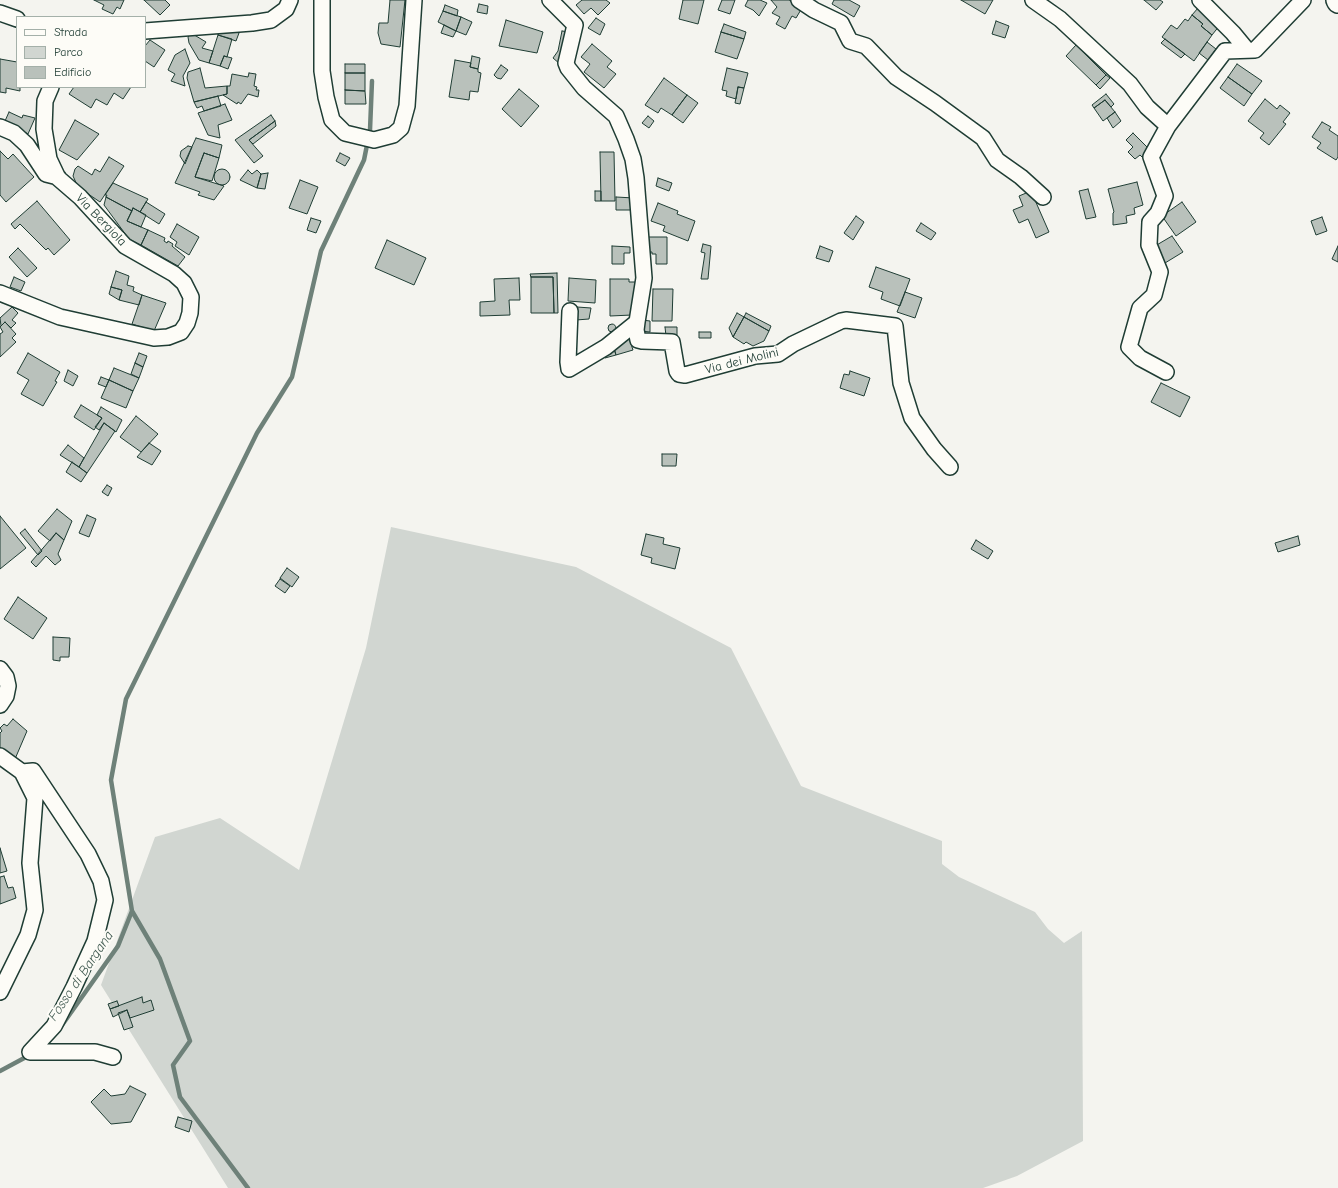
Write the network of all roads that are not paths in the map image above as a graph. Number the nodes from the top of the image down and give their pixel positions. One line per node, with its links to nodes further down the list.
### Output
1 (290, 0): 11 (street)
2 (322, 0): 3 (street)
3 (414, 0)
4 (550, 0): 20 (street, Via dei Molini)
5 (799, 0): 17 (street)
6 (1033, 0): 14 (street)
7 (1200, 0): 12 (street)
8 (1303, 0): 12 (street)
9 (0, 13): 10 (street)
10 (16, 19)
11 (146, 31)
12 (1247, 50): 14 (street)
13 (51, 88): 16 (street, Via Bergiola)
14 (1168, 126): 21 (street)
15 (0, 127): 16 (street)
16 (58, 178): 18 (street, Via Bergiola)
17 (1043, 197)
18 (0, 293)
19 (570, 311): 20 (street)
20 (637, 322): 22 (street, Via dei Molini)
21 (1166, 372)
22 (950, 467)
23 (0, 669): 24 (street)
24 (0, 705)
25 (0, 756): 26 (street)
26 (22, 772): 27 (street); 28 (street)
27 (0, 992)
28 (114, 1057)

